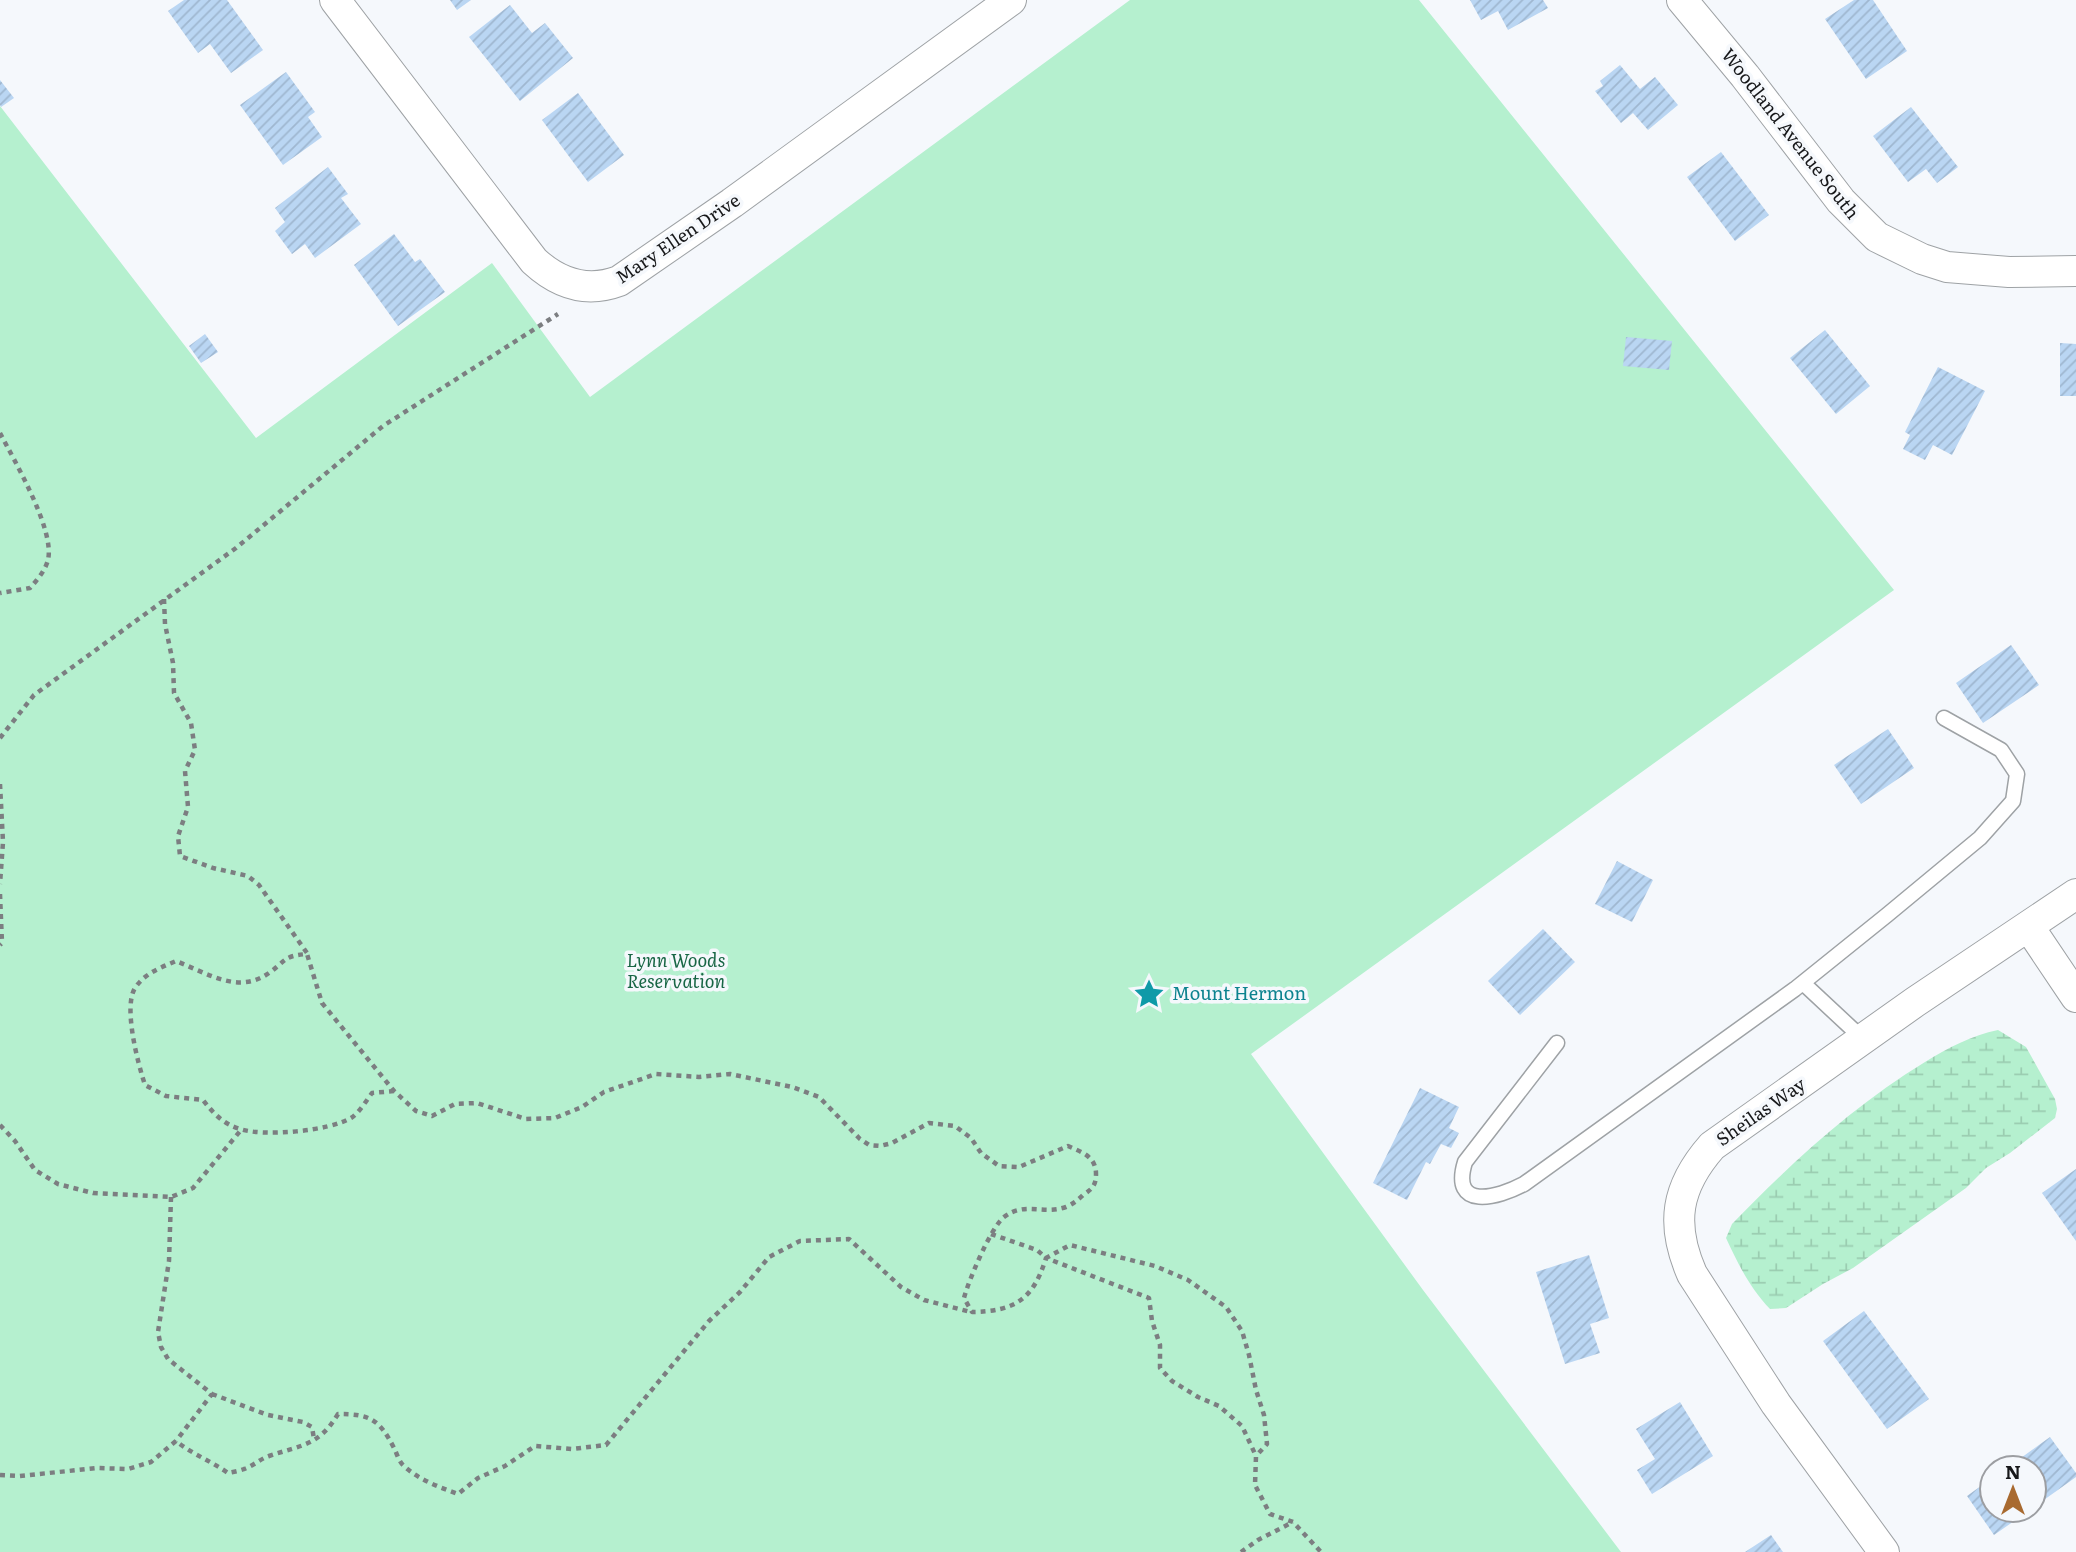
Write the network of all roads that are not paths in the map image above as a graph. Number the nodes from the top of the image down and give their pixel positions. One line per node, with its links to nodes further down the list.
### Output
1 (335, 0): 2 (street, Mary Ellen Drive)
2 (1011, 0)
3 (1682, 0): 4 (street, Woodland Avenue South)
4 (2076, 271)
5 (1944, 718): 8 (lane)
6 (2076, 894): 7 (street, Sheilas Way)
7 (2029, 927): 9 (street); 10 (street, Sheilas Way)
8 (1803, 983): 10 (lane); 11 (lane)
9 (2076, 997)
10 (1863, 1039): 12 (street, Sheilas Way)
11 (1557, 1043)
12 (1884, 1552)

